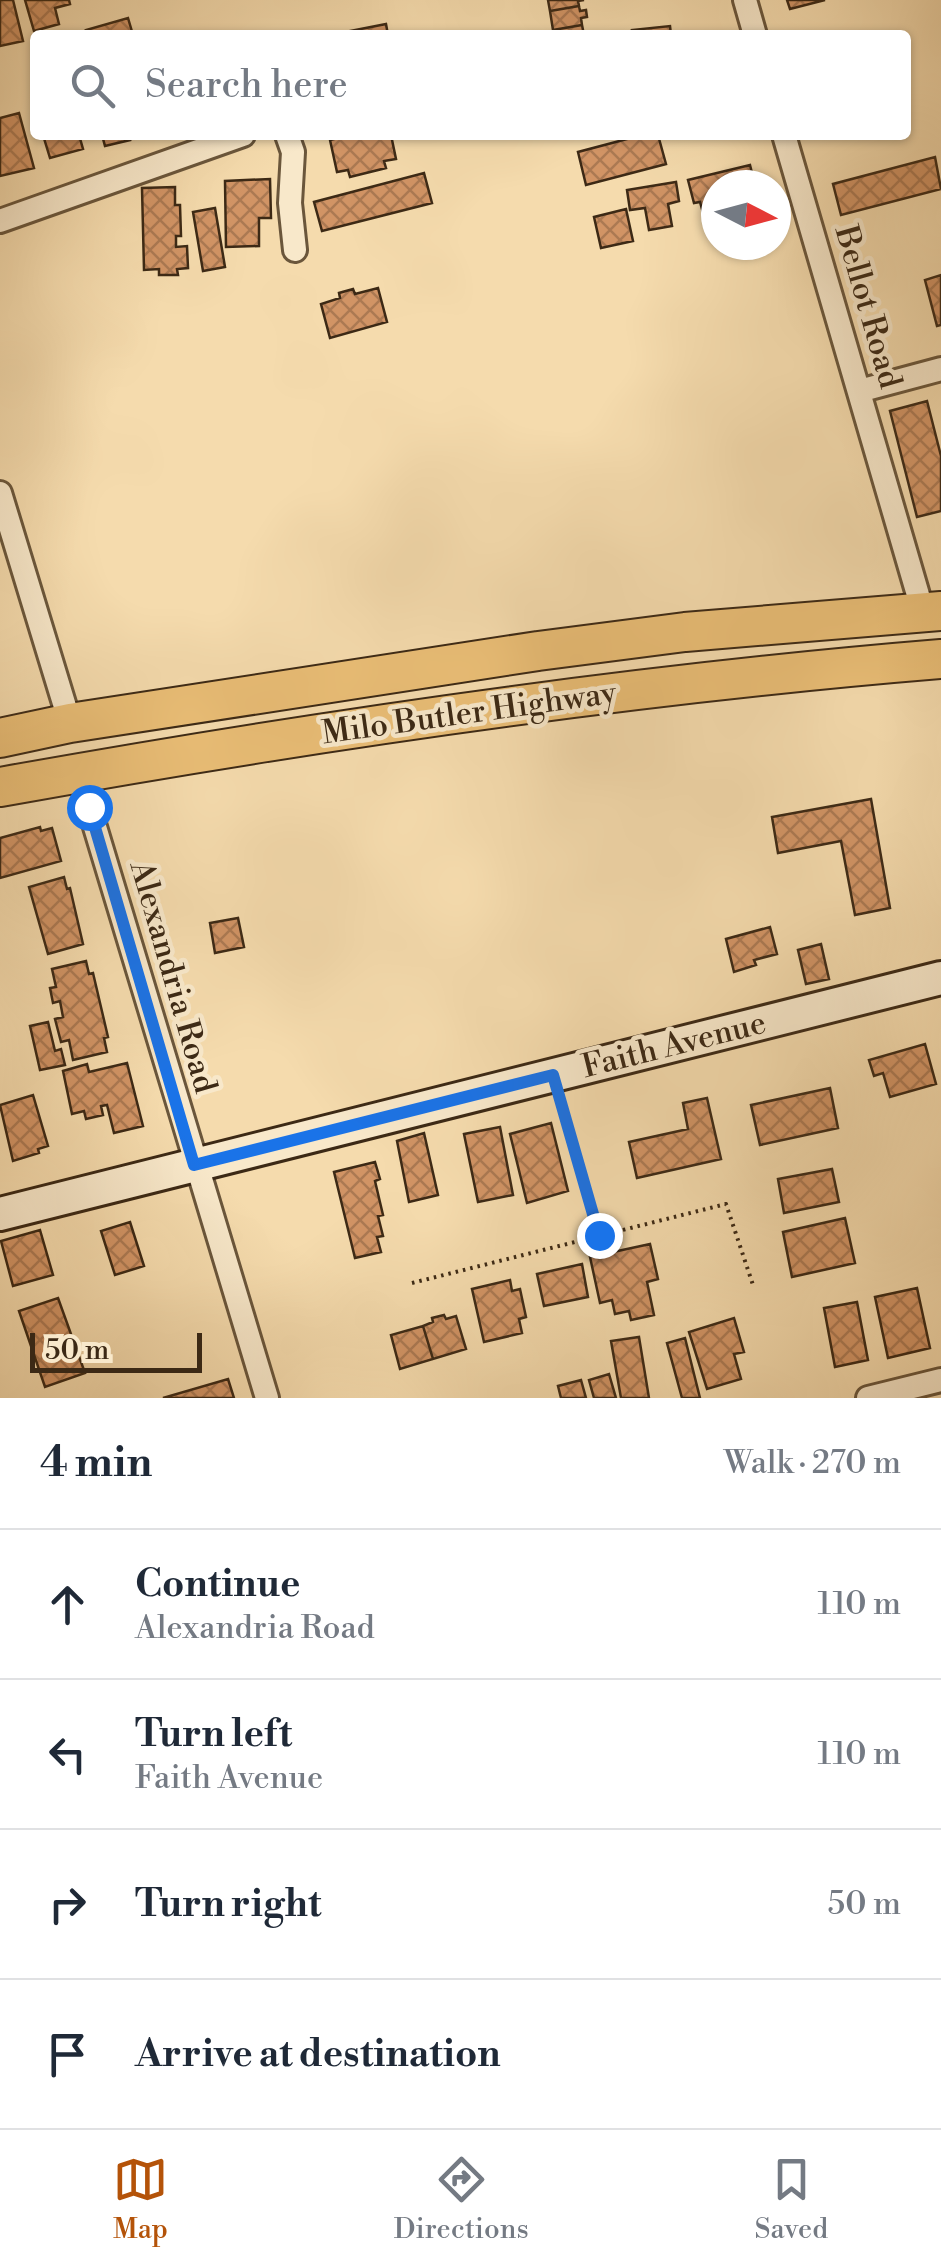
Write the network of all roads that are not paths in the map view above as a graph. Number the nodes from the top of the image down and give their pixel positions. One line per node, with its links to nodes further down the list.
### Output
1 (746, 0): 2 (street)
2 (755, 30)
3 (229, 140): 6 (street)
4 (288, 140): 7 (street)
5 (785, 140): 9 (street, Bellot Road)
6 (0, 221)
7 (295, 250)
8 (941, 369): 9 (street)
9 (859, 391): 11 (street, Bellot Road)
10 (0, 493): 13 (street)
11 (932, 612): 13 (main road, Milo Butler Highway)
12 (941, 659): 15 (main road, Milo Butler Highway)
13 (70, 724): 14 (main road, Milo Butler Highway)
14 (0, 738)
15 (0, 788)
16 (89, 807): 18 (street, Alexandria Road)
17 (941, 978): 18 (street, Faith Avenue)
18 (194, 1165): 19 (street, Faith Avenue); 22 (street, Alexandria Road)
19 (0, 1214)
20 (941, 1380): 21 (street)
21 (892, 1395): 23 (street)
22 (267, 1398)
23 (868, 1398)

